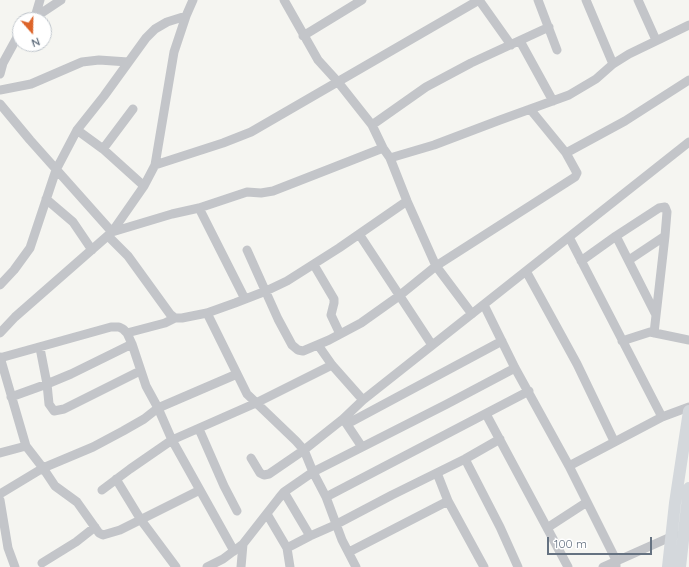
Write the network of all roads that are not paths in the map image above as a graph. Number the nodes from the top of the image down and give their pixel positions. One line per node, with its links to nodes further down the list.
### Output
1 (40, 0): 10 (street)
2 (61, 0): 11 (street)
3 (193, 0): 12 (street)
4 (284, 0): 15 (street)
5 (362, 0): 15 (street)
6 (479, 0): 18 (street); 25 (street)
7 (538, 0): 14 (street)
8 (586, 0): 22 (street)
9 (638, 0): 16 (street)
10 (35, 12)
11 (42, 12)
12 (186, 16): 21 (street); 38 (street)
13 (689, 25): 16 (street)
14 (549, 28): 17 (street); 20 (street)
15 (303, 36): 25 (street)
16 (656, 40): 22 (street)
17 (520, 41): 18 (street); 27 (street)
18 (511, 45): 31 (street)
19 (12, 47): 23 (street)
20 (557, 50)
21 (128, 62): 26 (street); 32 (street)
22 (613, 64): 27 (street)
23 (0, 74)
24 (689, 80): 36 (street)
25 (338, 82): 31 (street); 38 (street)
26 (0, 90)
27 (553, 101): 30 (street)
28 (0, 104): 39 (street)
29 (133, 109): 35 (street)
30 (530, 109): 36 (street); 37 (street)
31 (372, 125): 34 (street)
32 (77, 130): 35 (street); 39 (street)
33 (689, 142): 48 (street)
34 (383, 148): 37 (street); 43 (street)
35 (103, 149): 40 (street)
36 (566, 153): 54 (street)
37 (390, 158): 42 (street)
38 (155, 165): 40 (street)
39 (56, 170): 41 (street); 44 (street)
40 (144, 186): 44 (street)
41 (46, 199): 49 (street); 56 (street)
42 (407, 201): 45 (street); 54 (street)
43 (199, 208): 44 (street); 59 (street)
44 (110, 234): 49 (street); 64 (street)
45 (359, 234): 53 (street); 58 (street)
46 (616, 236): 47 (street); 51 (street); 52 (street)
47 (665, 236): 51 (street); 63 (street)
48 (569, 237): 52 (street); 55 (street)
49 (92, 250): 65 (street)
50 (247, 250): 57 (street)
51 (628, 260): 63 (street)
52 (581, 261): 71 (street)
53 (314, 264): 57 (street); 68 (street)
54 (436, 266): 58 (street); 62 (street)
55 (526, 271): 60 (street); 95 (street)
56 (0, 285)
57 (266, 291): 59 (street); 73 (street)
58 (399, 296): 68 (street); 74 (street)
59 (245, 299): 61 (street)
60 (484, 305): 62 (street); 70 (street)
61 (207, 313): 64 (street); 80 (street)
62 (472, 314): 74 (street)
63 (656, 315): 67 (street)
64 (175, 318): 66 (street)
65 (0, 333)
66 (126, 333): 72 (street); 75 (street)
67 (654, 333): 69 (street); 71 (street)
68 (340, 334): 73 (street)
69 (689, 340)
70 (502, 341): 78 (street); 91 (street)
71 (622, 341): 90 (street)
72 (132, 344): 79 (street); 81 (street)
73 (318, 345): 77 (street)
74 (432, 345): 84 (street)
75 (40, 348): 76 (street); 81 (street)
76 (0, 358): 83 (street)
77 (332, 365): 84 (street); 85 (street)
78 (515, 368): 82 (street); 97 (street)
79 (140, 371): 81 (street); 86 (street)
80 (237, 374): 85 (street); 86 (street)
81 (47, 384): 83 (street)
82 (529, 391): 89 (street); 102 (street)
83 (11, 397): 96 (street)
84 (363, 400): 91 (street)
85 (256, 403): 92 (street); 98 (street)
86 (158, 408): 94 (street); 103 (street)
87 (689, 408): 90 (street)
88 (689, 411): 125 (main road)
89 (486, 414): 93 (street); 112 (street)
90 (662, 417): 95 (street)
91 (345, 421): 97 (street); 98 (street)
92 (199, 429): 94 (street); 116 (street)
93 (500, 439): 101 (street); 122 (street)
94 (172, 440): 106 (street); 109 (street)
95 (614, 441): 102 (street)
96 (26, 446): 99 (street); 103 (street)
97 (362, 447): 104 (street)
98 (304, 450): 100 (street); 104 (street)
99 (0, 453)
100 (251, 458)
101 (465, 459): 105 (street); 141 (street)
102 (569, 466): 115 (street)
103 (43, 468): 111 (street); 121 (street)
104 (313, 472): 110 (street); 112 (street)
105 (437, 473): 114 (street); 120 (street)
106 (116, 479): 108 (street); 119 (street)
107 (689, 488): 123 (main road)
108 (102, 490)
109 (200, 490): 119 (street); 129 (street)
110 (284, 492): 118 (street); 124 (street)
111 (0, 494)
112 (326, 497): 120 (street)
113 (0, 500): 117 (street)
114 (448, 501): 130 (street); 140 (street)
115 (587, 502): 122 (street); 133 (street)
116 (237, 511)
117 (1, 514): 127 (street)
118 (267, 514): 126 (street); 128 (street)
119 (141, 520): 121 (street); 135 (street)
120 (336, 525): 124 (street); 130 (street)
121 (96, 527): 132 (street)
122 (547, 528): 142 (street)
123 (687, 528): 125 (street); 145 (main road)
124 (310, 536): 128 (street)
125 (671, 537): 133 (street); 144 (main road)
126 (243, 544): 129 (street); 137 (street)
127 (8, 548): 131 (street); 134 (street)
128 (287, 548): 138 (street)
129 (234, 551): 136 (street)
130 (349, 552): 139 (street)
131 (0, 553)
132 (42, 563)
133 (616, 564): 143 (street)
134 (15, 567)
135 (176, 567)
136 (207, 567)
137 (240, 567)
138 (290, 567)
139 (356, 567)
140 (484, 567)
141 (518, 567)
142 (568, 567)
143 (603, 567)
144 (668, 567)
145 (680, 567)

